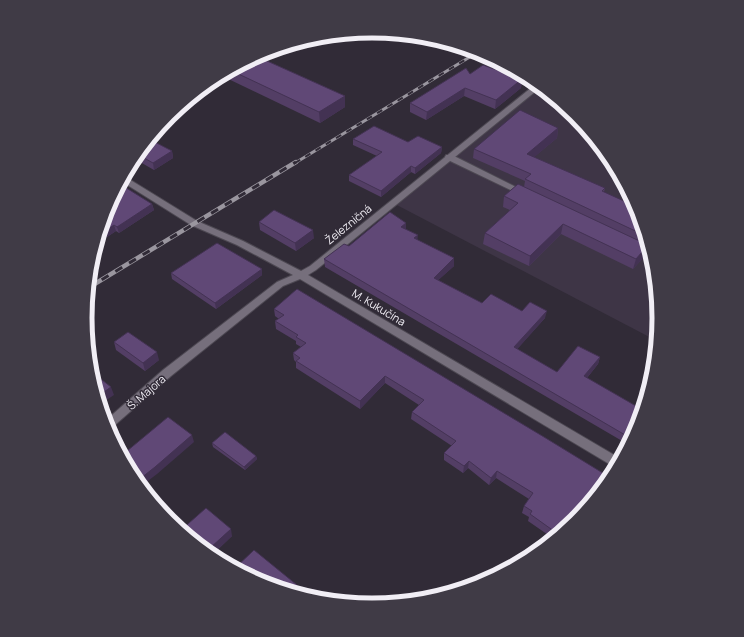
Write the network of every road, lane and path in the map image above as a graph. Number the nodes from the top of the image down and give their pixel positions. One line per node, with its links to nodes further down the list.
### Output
1 (534, 89): 2 (street, Železničná)
2 (449, 157): 4 (street); 7 (street, Železničná)
3 (127, 181): 7 (street, M. Kukučína)
4 (533, 197)
5 (624, 241): 6 (street)
6 (644, 251)
7 (301, 275): 8 (street, Železničná); 10 (street, M. Kukučína)
8 (167, 373): 9 (street, Š. Majora)
9 (111, 422)
10 (614, 461)

